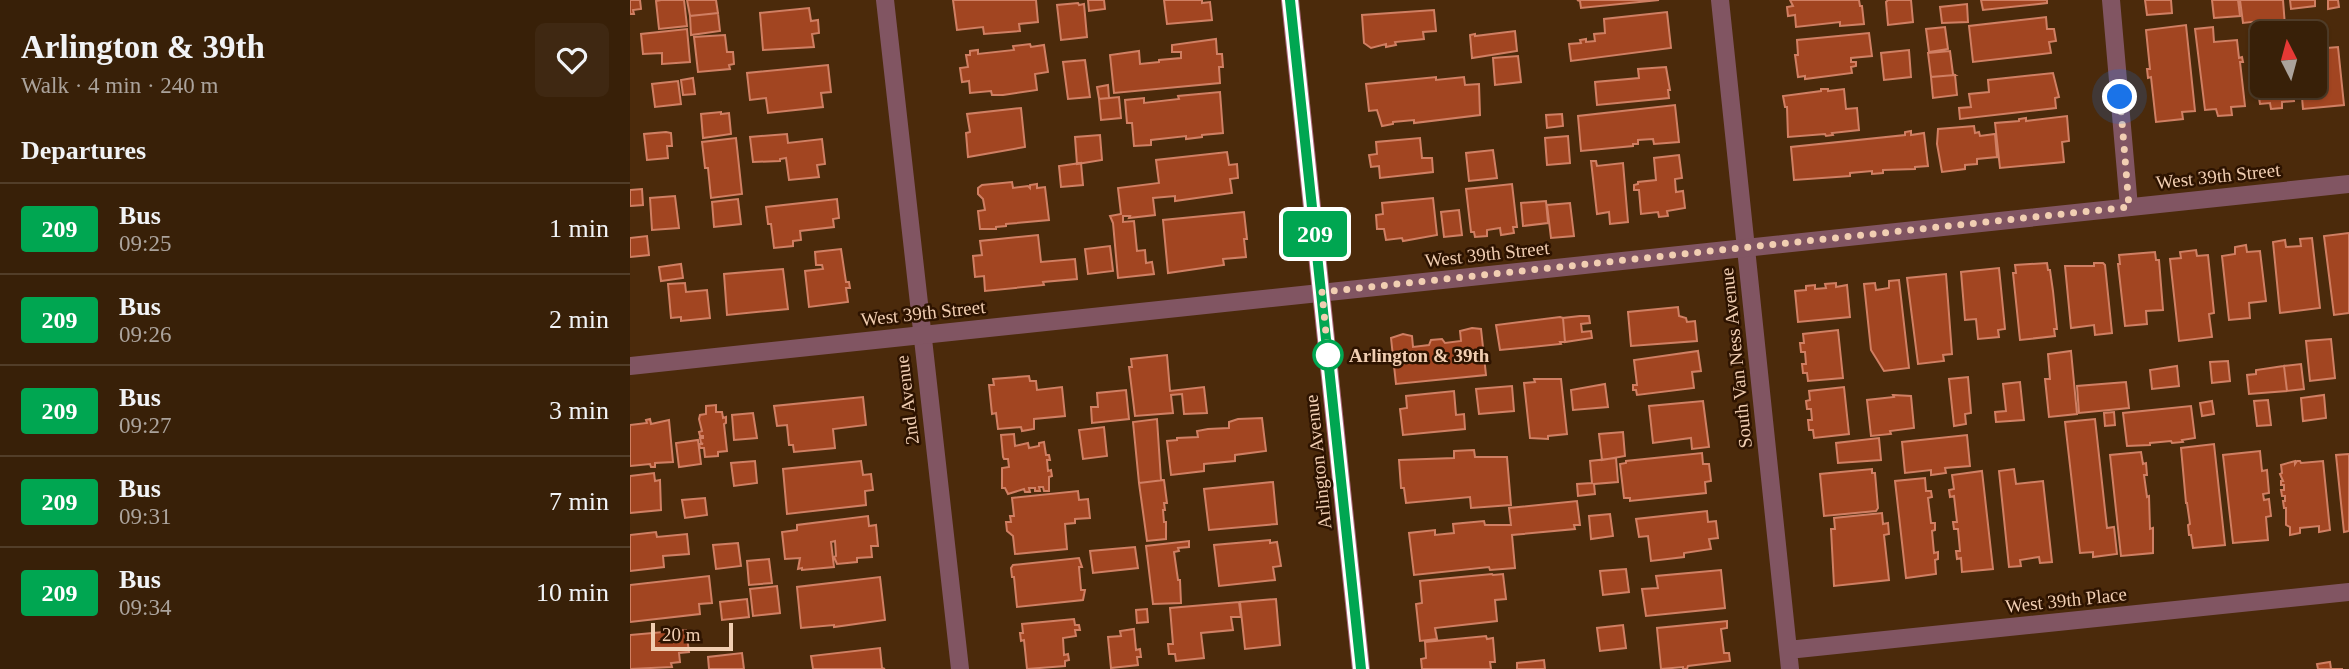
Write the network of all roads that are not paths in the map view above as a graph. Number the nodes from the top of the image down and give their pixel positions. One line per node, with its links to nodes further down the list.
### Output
1 (885, 0): 9 (street, 2nd Avenue)
2 (1290, 0): 8 (main road, Arlington Avenue)
3 (1720, 0): 7 (street, South Van Ness Avenue)
4 (2111, 0): 6 (street)
5 (2349, 184): 6 (street, West 39th Street)
6 (2129, 207): 7 (street, West 39th Street)
7 (1746, 248): 8 (street, West 39th Street); 12 (street, South Van Ness Avenue)
8 (1322, 292): 9 (street, West 39th Street); 14 (main road, Arlington Avenue)
9 (921, 335): 10 (street, West 39th Street); 13 (street, 2nd Avenue)
10 (630, 366)
11 (2349, 592): 12 (street, West 39th Place)
12 (1788, 650): 15 (street, South Van Ness Avenue)
13 (960, 669)
14 (1361, 669)
15 (1790, 669)

